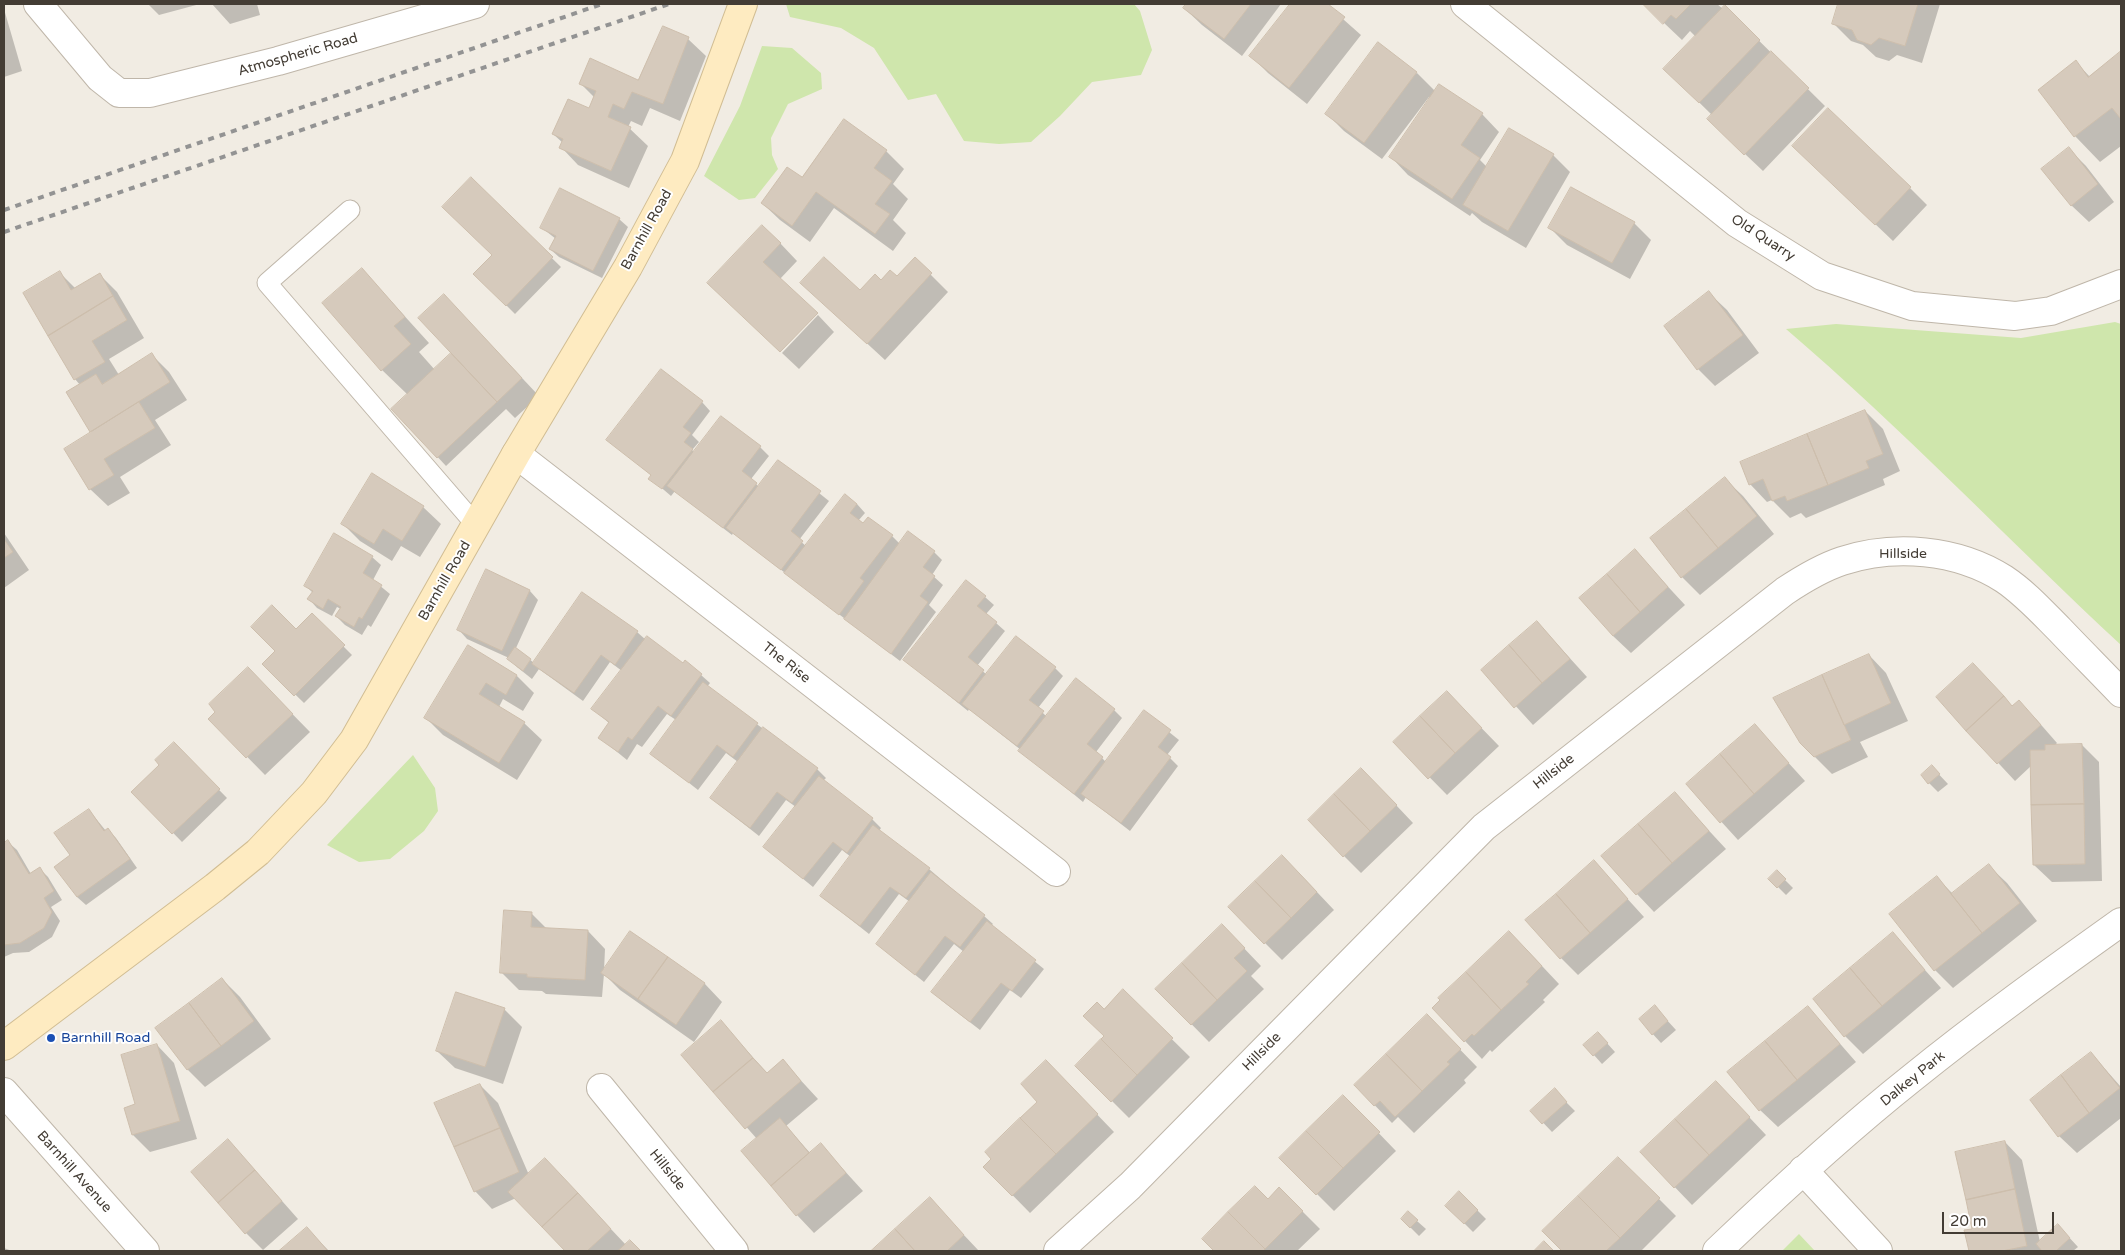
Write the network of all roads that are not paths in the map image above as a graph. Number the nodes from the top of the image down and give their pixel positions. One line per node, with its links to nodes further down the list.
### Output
1 (38, 4): 2 (street, Atmospheric Road)
2 (475, 4)
3 (743, 4): 7 (main road, Barnhill Road)
4 (1465, 4): 6 (street, Old Quarry)
5 (350, 210): 8 (lane)
6 (2121, 284)
7 (516, 454): 8 (main road, Barnhill Road); 10 (street, The Rise)
8 (476, 525): 12 (main road, Barnhill Road)
9 (2121, 693): 18 (street, Hillside)
10 (1056, 872)
11 (2121, 922): 15 (street, Dalkey Park)
12 (4, 1046)
13 (600, 1088): 17 (street, Hillside)
14 (4, 1092): 16 (street, Barnhill Avenue)
15 (1803, 1170): 19 (street, Dalkey Park); 20 (street)
16 (145, 1251)
17 (734, 1251)
18 (1058, 1251)
19 (1717, 1251)
20 (1878, 1251)

